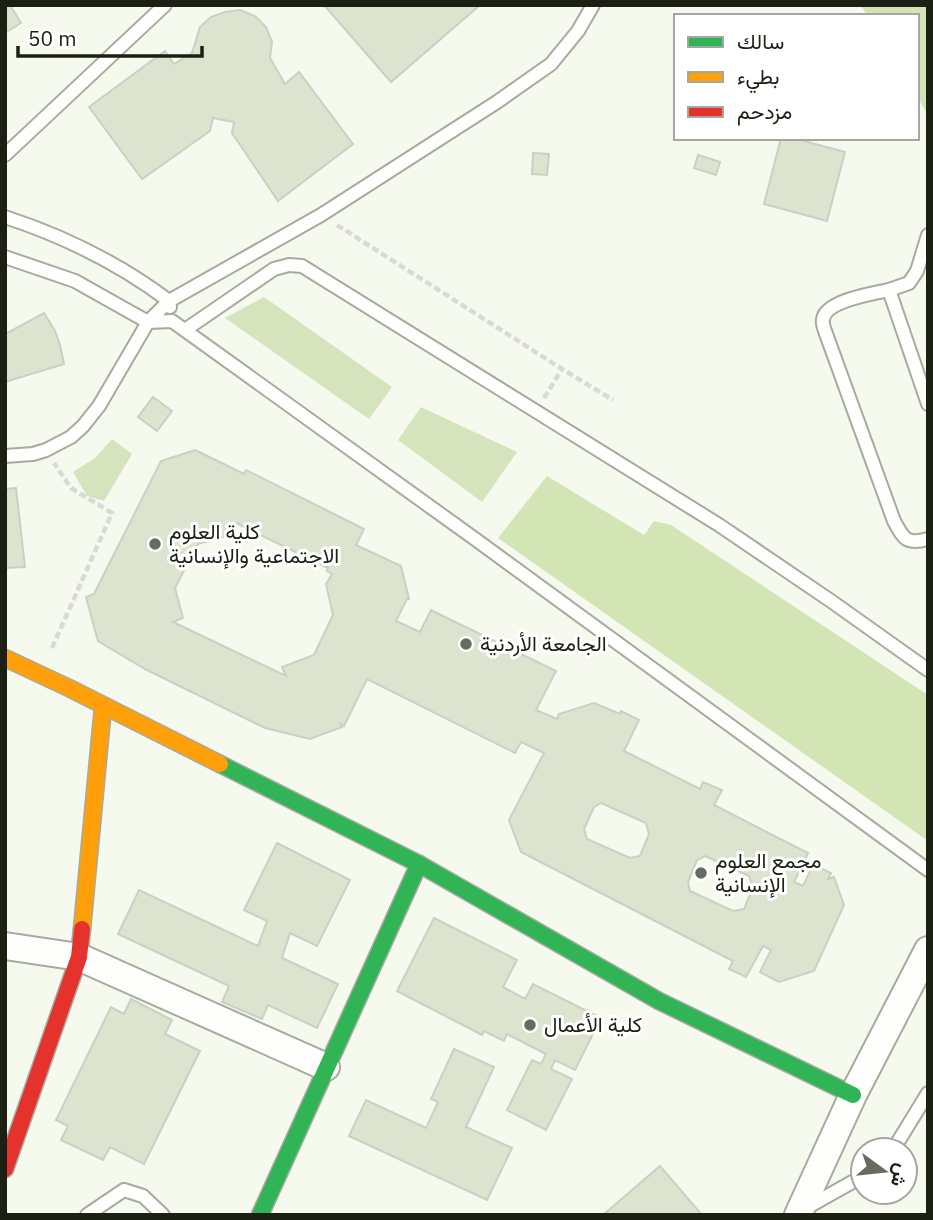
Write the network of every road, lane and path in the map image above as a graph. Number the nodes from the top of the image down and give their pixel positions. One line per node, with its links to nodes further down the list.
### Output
1 (165, 5): 3 (lane)
2 (593, 5): 4 (lane)
3 (5, 155)
4 (321, 215): 9 (lane); 13 (path)
5 (5, 216): 9 (lane)
6 (928, 235): 8 (lane)
7 (5, 257): 11 (lane)
8 (889, 290): 15 (lane); 19 (lane)
9 (169, 301): 10 (lane); 11 (lane)
10 (172, 321): 11 (lane); 12 (lane)
11 (148, 322): 17 (lane)
12 (185, 330): 16 (lane); 25 (lane)
13 (562, 369): 14 (path); 16 (path)
14 (613, 400)
15 (928, 404)
16 (536, 412): 21 (lane)
17 (46, 450): 18 (lane); 22 (path)
18 (5, 456)
19 (928, 539)
20 (5, 658): 22 (street)
21 (928, 670)
22 (40, 675): 23 (street)
23 (103, 707): 24 (street); 28 (street)
24 (419, 864): 29 (street); 31 (street)
25 (928, 870)
26 (5, 946): 28 (street)
27 (928, 950): 31 (street)
28 (79, 957): 29 (street); 33 (street)
29 (326, 1067): 39 (street)
30 (928, 1093): 32 (lane)
31 (853, 1095): 36 (street)
32 (901, 1136)
33 (9, 1145): 34 (street)
34 (5, 1169)
35 (849, 1184): 36 (lane)
36 (799, 1213)
37 (87, 1214): 38 (lane)
38 (163, 1215)
39 (260, 1215)

